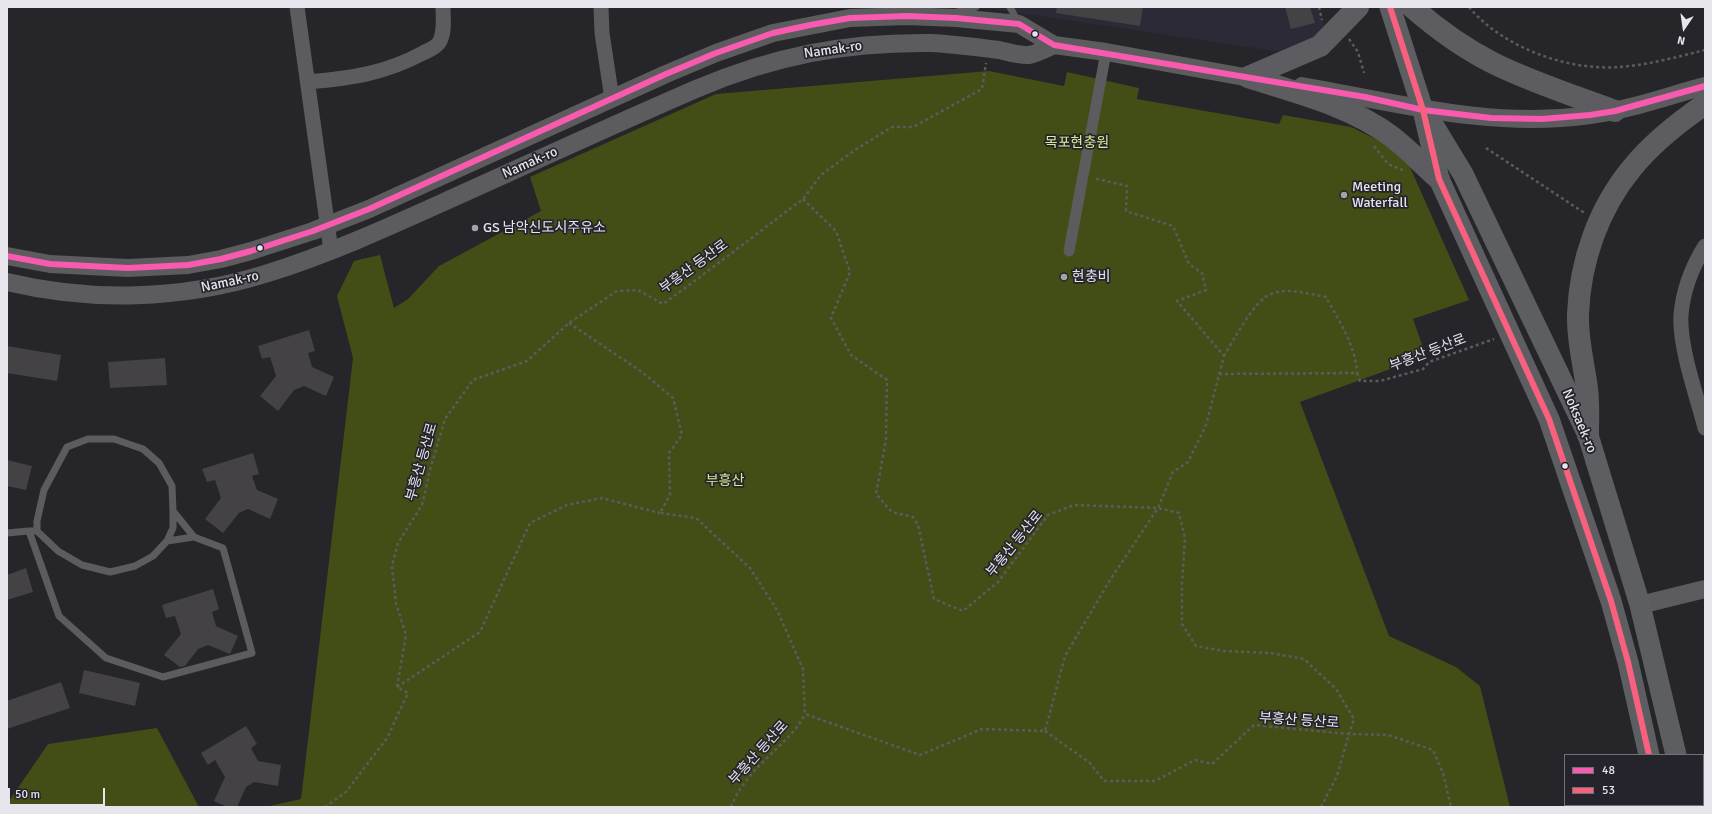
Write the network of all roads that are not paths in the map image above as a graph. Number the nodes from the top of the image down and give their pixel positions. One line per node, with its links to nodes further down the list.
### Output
1 (297, 7): 14 (street)
2 (443, 7): 14 (street)
3 (601, 7): 16 (street)
4 (976, 7): 9 (lane)
5 (1010, 7): 10 (lane)
6 (1358, 7): 13 (main road)
7 (1390, 7): 18 (main road, Noksaek-ro)
8 (1412, 7): 19 (main road)
9 (938, 17): 10 (street, Namak-ro); 16 (street, Namak-ro)
10 (1019, 24): 11 (street, Namak-ro)
11 (1054, 45): 12 (street, Namak-ro); 23 (street, Namak-ro)
12 (1106, 52): 13 (street, Namak-ro); 24 (street)
13 (1248, 77): 18 (street, Namak-ro); 20 (main road)
14 (308, 82): 21 (street)
15 (1705, 86): 19 (street, Namak-ro)
16 (612, 99): 21 (street, Namak-ro)
17 (1705, 104): 28 (main road)
18 (1424, 110): 19 (street, Namak-ro); 20 (main road, Noksaek-ro); 28 (main road, Noksaek-ro)
19 (1615, 111)
20 (1439, 179): 37 (main road, Noksaek-ro)
21 (328, 225): 23 (street); 25 (street, Namak-ro)
22 (1705, 246): 27 (street)
23 (331, 251): 26 (street, Namak-ro)
24 (1069, 251)
25 (7, 256)
26 (7, 282)
27 (1705, 428)
28 (1588, 435): 36 (main road, Noksaek-ro)
29 (173, 511): 30 (lane); 33 (lane); 34 (lane)
30 (37, 531): 31 (lane); 34 (lane)
31 (29, 532): 32 (lane); 33 (lane)
32 (7, 533)
33 (194, 537): 34 (lane)
34 (167, 541)
35 (1705, 589): 36 (street)
36 (1640, 605): 38 (main road, Noksaek-ro)
37 (1649, 754)
38 (1676, 754)

